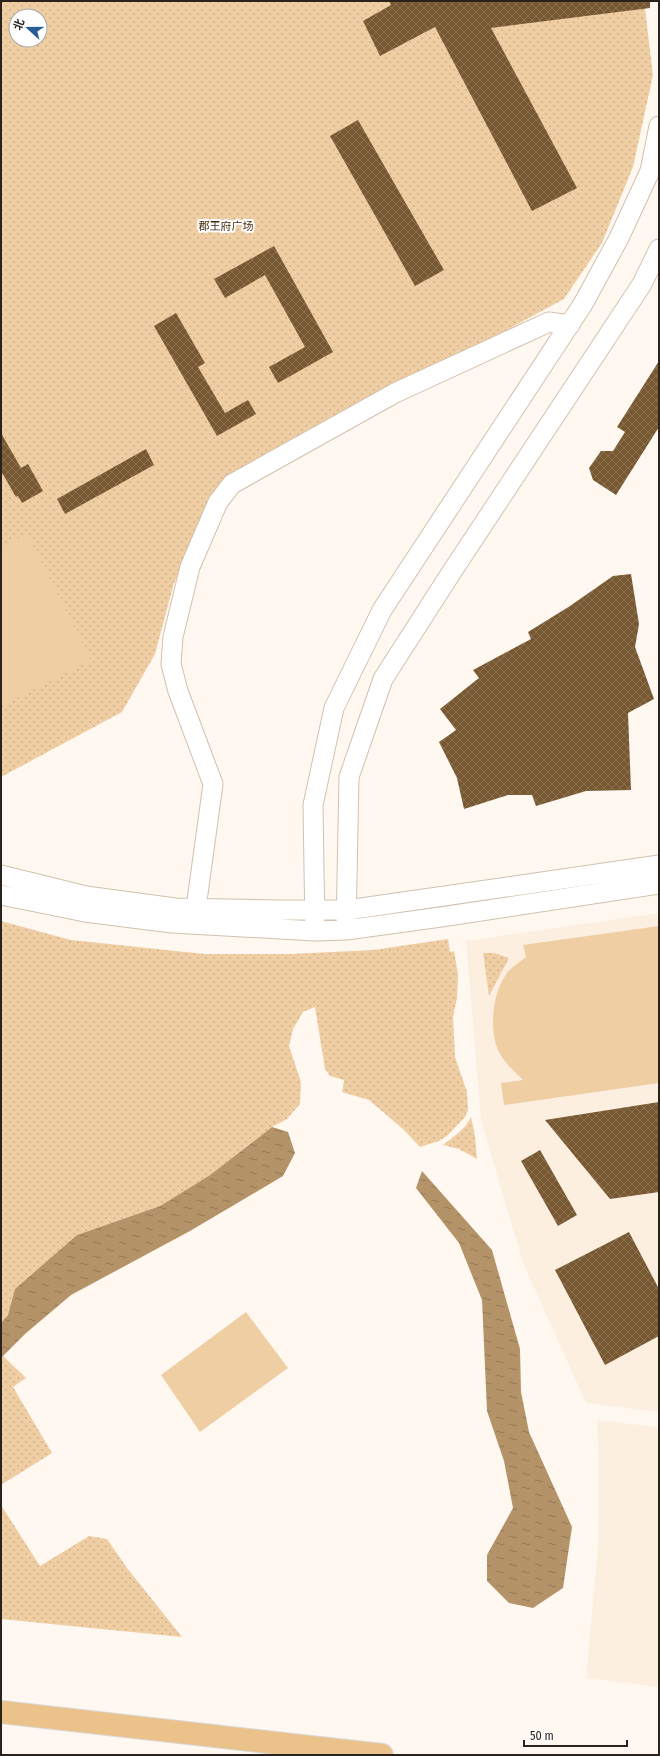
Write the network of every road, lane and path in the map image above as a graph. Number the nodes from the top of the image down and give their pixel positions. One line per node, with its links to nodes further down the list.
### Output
1 (659, 126): 3 (street)
2 (659, 250): 10 (street)
3 (570, 325): 8 (street); 9 (street)
4 (659, 865): 10 (street)
5 (1, 875): 8 (street)
6 (659, 884): 11 (street)
7 (1, 895): 12 (street)
8 (196, 908): 9 (street)
9 (316, 910): 10 (street); 12 (street)
10 (346, 910): 11 (street)
11 (346, 930): 12 (street)
12 (315, 931)
13 (1, 1712): 14 (main road)
14 (382, 1755)

